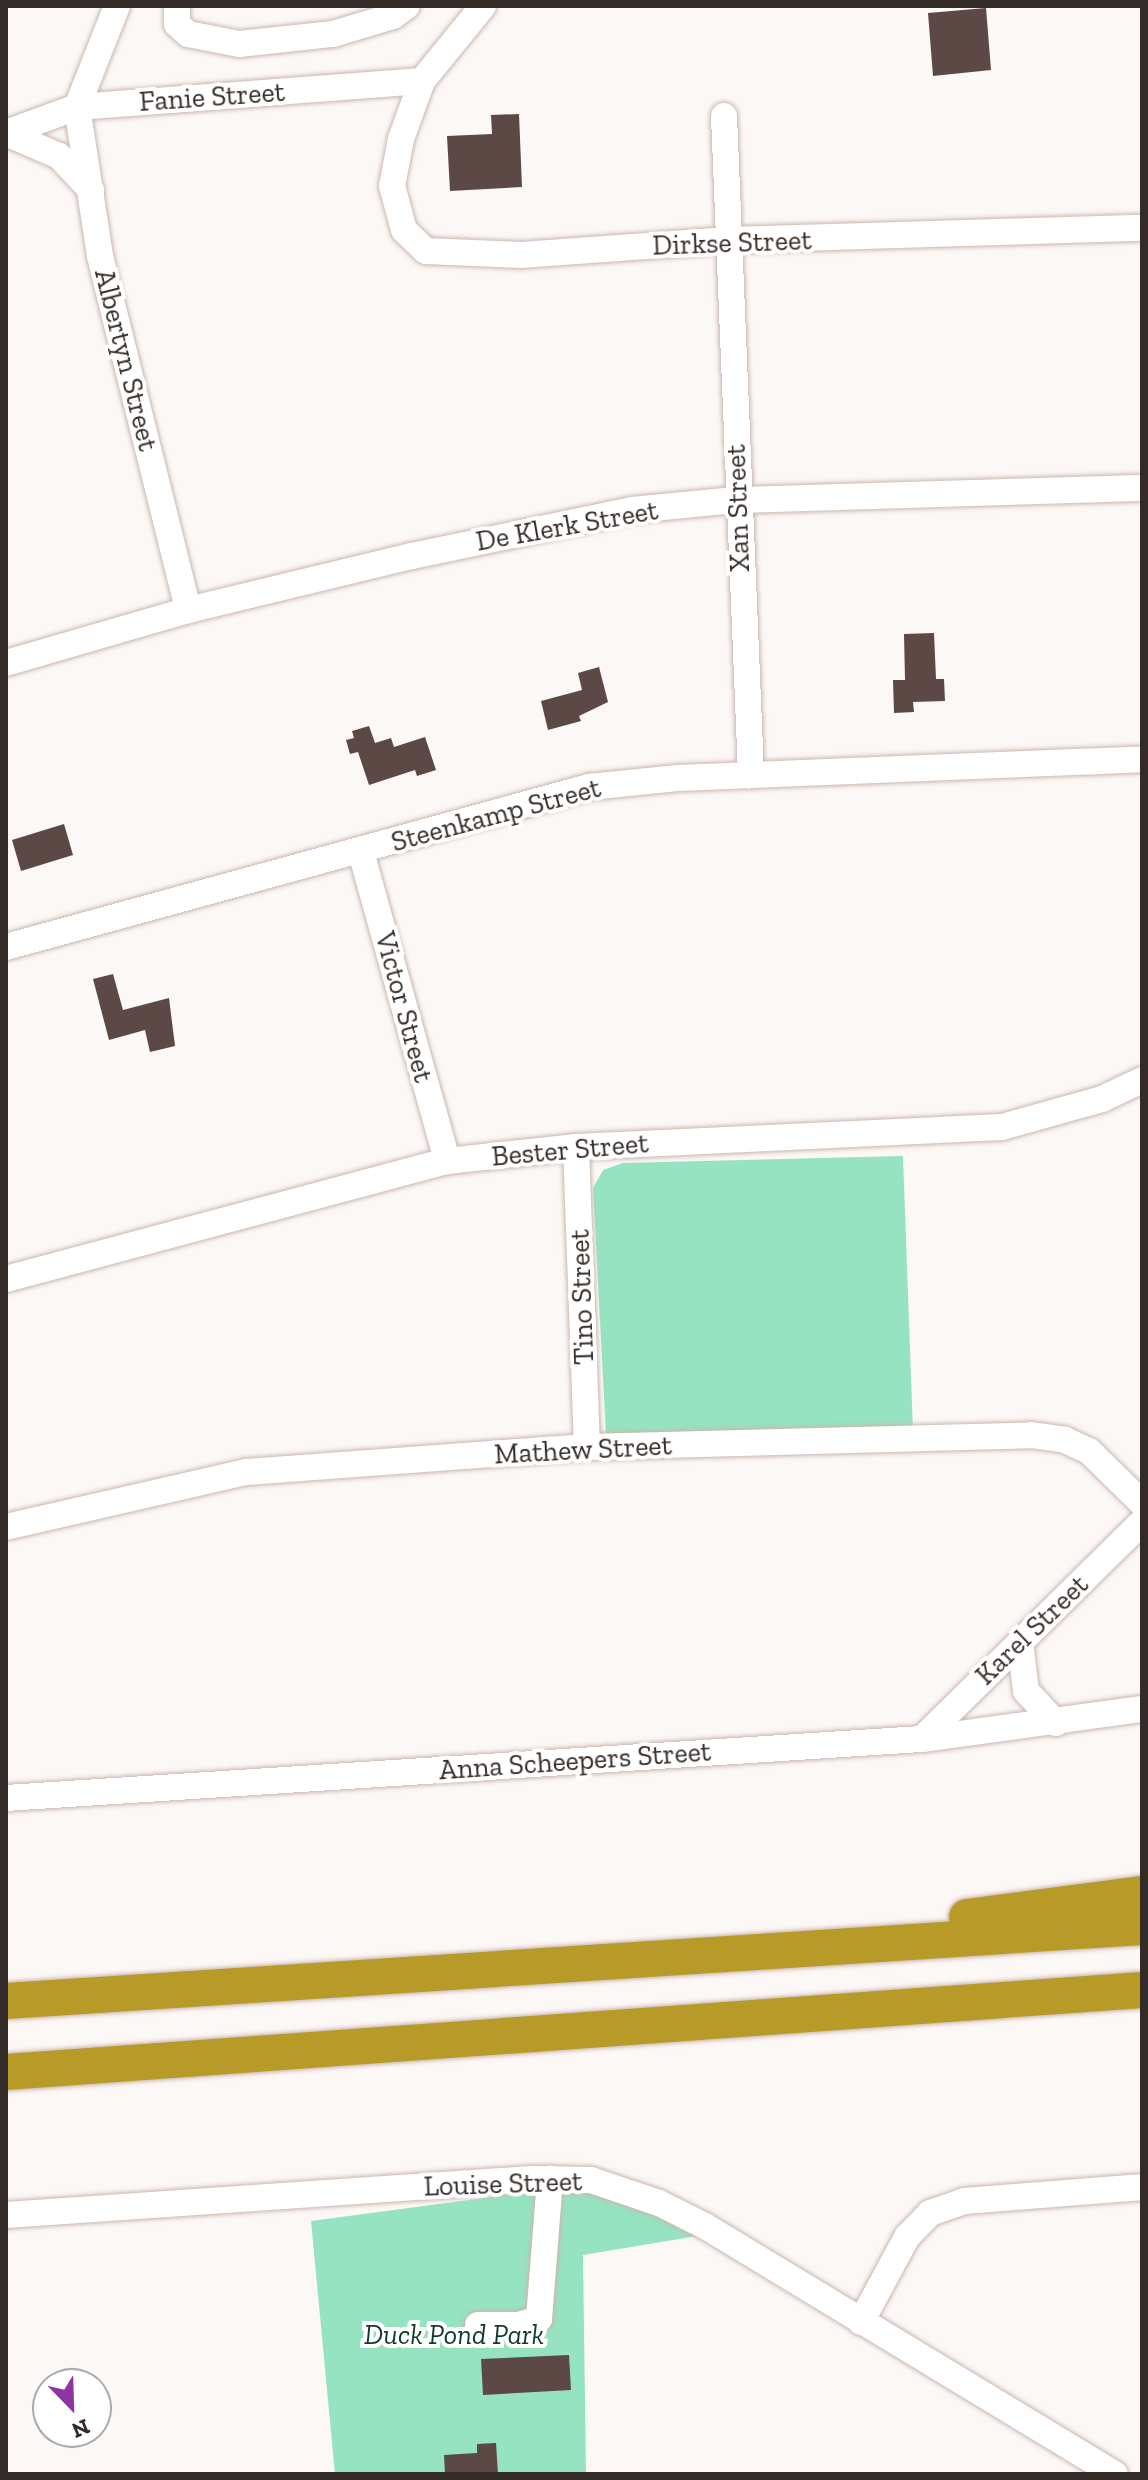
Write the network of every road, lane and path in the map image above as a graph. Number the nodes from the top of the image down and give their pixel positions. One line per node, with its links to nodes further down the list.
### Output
1 (177, 6): 2 (street)
2 (407, 6)
3 (483, 6): 5 (street)
4 (113, 7): 6 (street)
5 (422, 81): 6 (street, Fanie Street); 11 (street, Dirkse Street)
6 (77, 107): 8 (street, Fanie Street); 9 (street, Albertyn Street)
7 (724, 116): 11 (street, Xan Street)
8 (6, 133): 9 (street)
9 (91, 190): 14 (street, Albertyn Street)
10 (1142, 228): 11 (street, Dirkse Street)
11 (729, 240): 13 (street, Xan Street)
12 (1142, 488): 13 (street, De Klerk Street)
13 (736, 500): 14 (street, De Klerk Street); 17 (street, Xan Street)
14 (188, 610): 15 (street, De Klerk Street)
15 (6, 663)
16 (1142, 759): 17 (street, Steenkamp Street)
17 (751, 775): 18 (street, Steenkamp Street)
18 (361, 852): 19 (street, Steenkamp Street); 22 (street, Victor Street)
19 (6, 947)
20 (1142, 1080): 21 (street, Bester Street)
21 (576, 1147): 22 (street, Bester Street); 24 (street, Tino Street)
22 (447, 1161): 23 (street, Bester Street)
23 (6, 1279)
24 (587, 1447): 25 (street, Mathew Street); 27 (street, Mathew Street)
25 (1142, 1503)
26 (1142, 1522): 28 (street, Karel Street)
27 (6, 1527)
28 (1020, 1642): 30 (street); 31 (street, Karel Street)
29 (1142, 1709): 30 (street, Anna Scheepers Street)
30 (1056, 1723): 31 (street, Anna Scheepers Street)
31 (922, 1739): 32 (street, Anna Scheepers Street)
32 (6, 1798)
33 (1142, 1894): 35 (highway)
34 (1142, 1927): 35 (highway)
35 (697, 1957): 37 (highway)
36 (1142, 1990): 39 (highway)
37 (6, 2001)
38 (1142, 2009): 39 (highway)
39 (689, 2021): 40 (highway)
40 (6, 2072)
41 (550, 2178): 43 (street, Louise Street); 44 (street, Louise Street); 45 (street)
42 (1142, 2187): 44 (street)
43 (6, 2215)
44 (861, 2322): 46 (street, Louise Street)
45 (478, 2325)
46 (1115, 2474)

